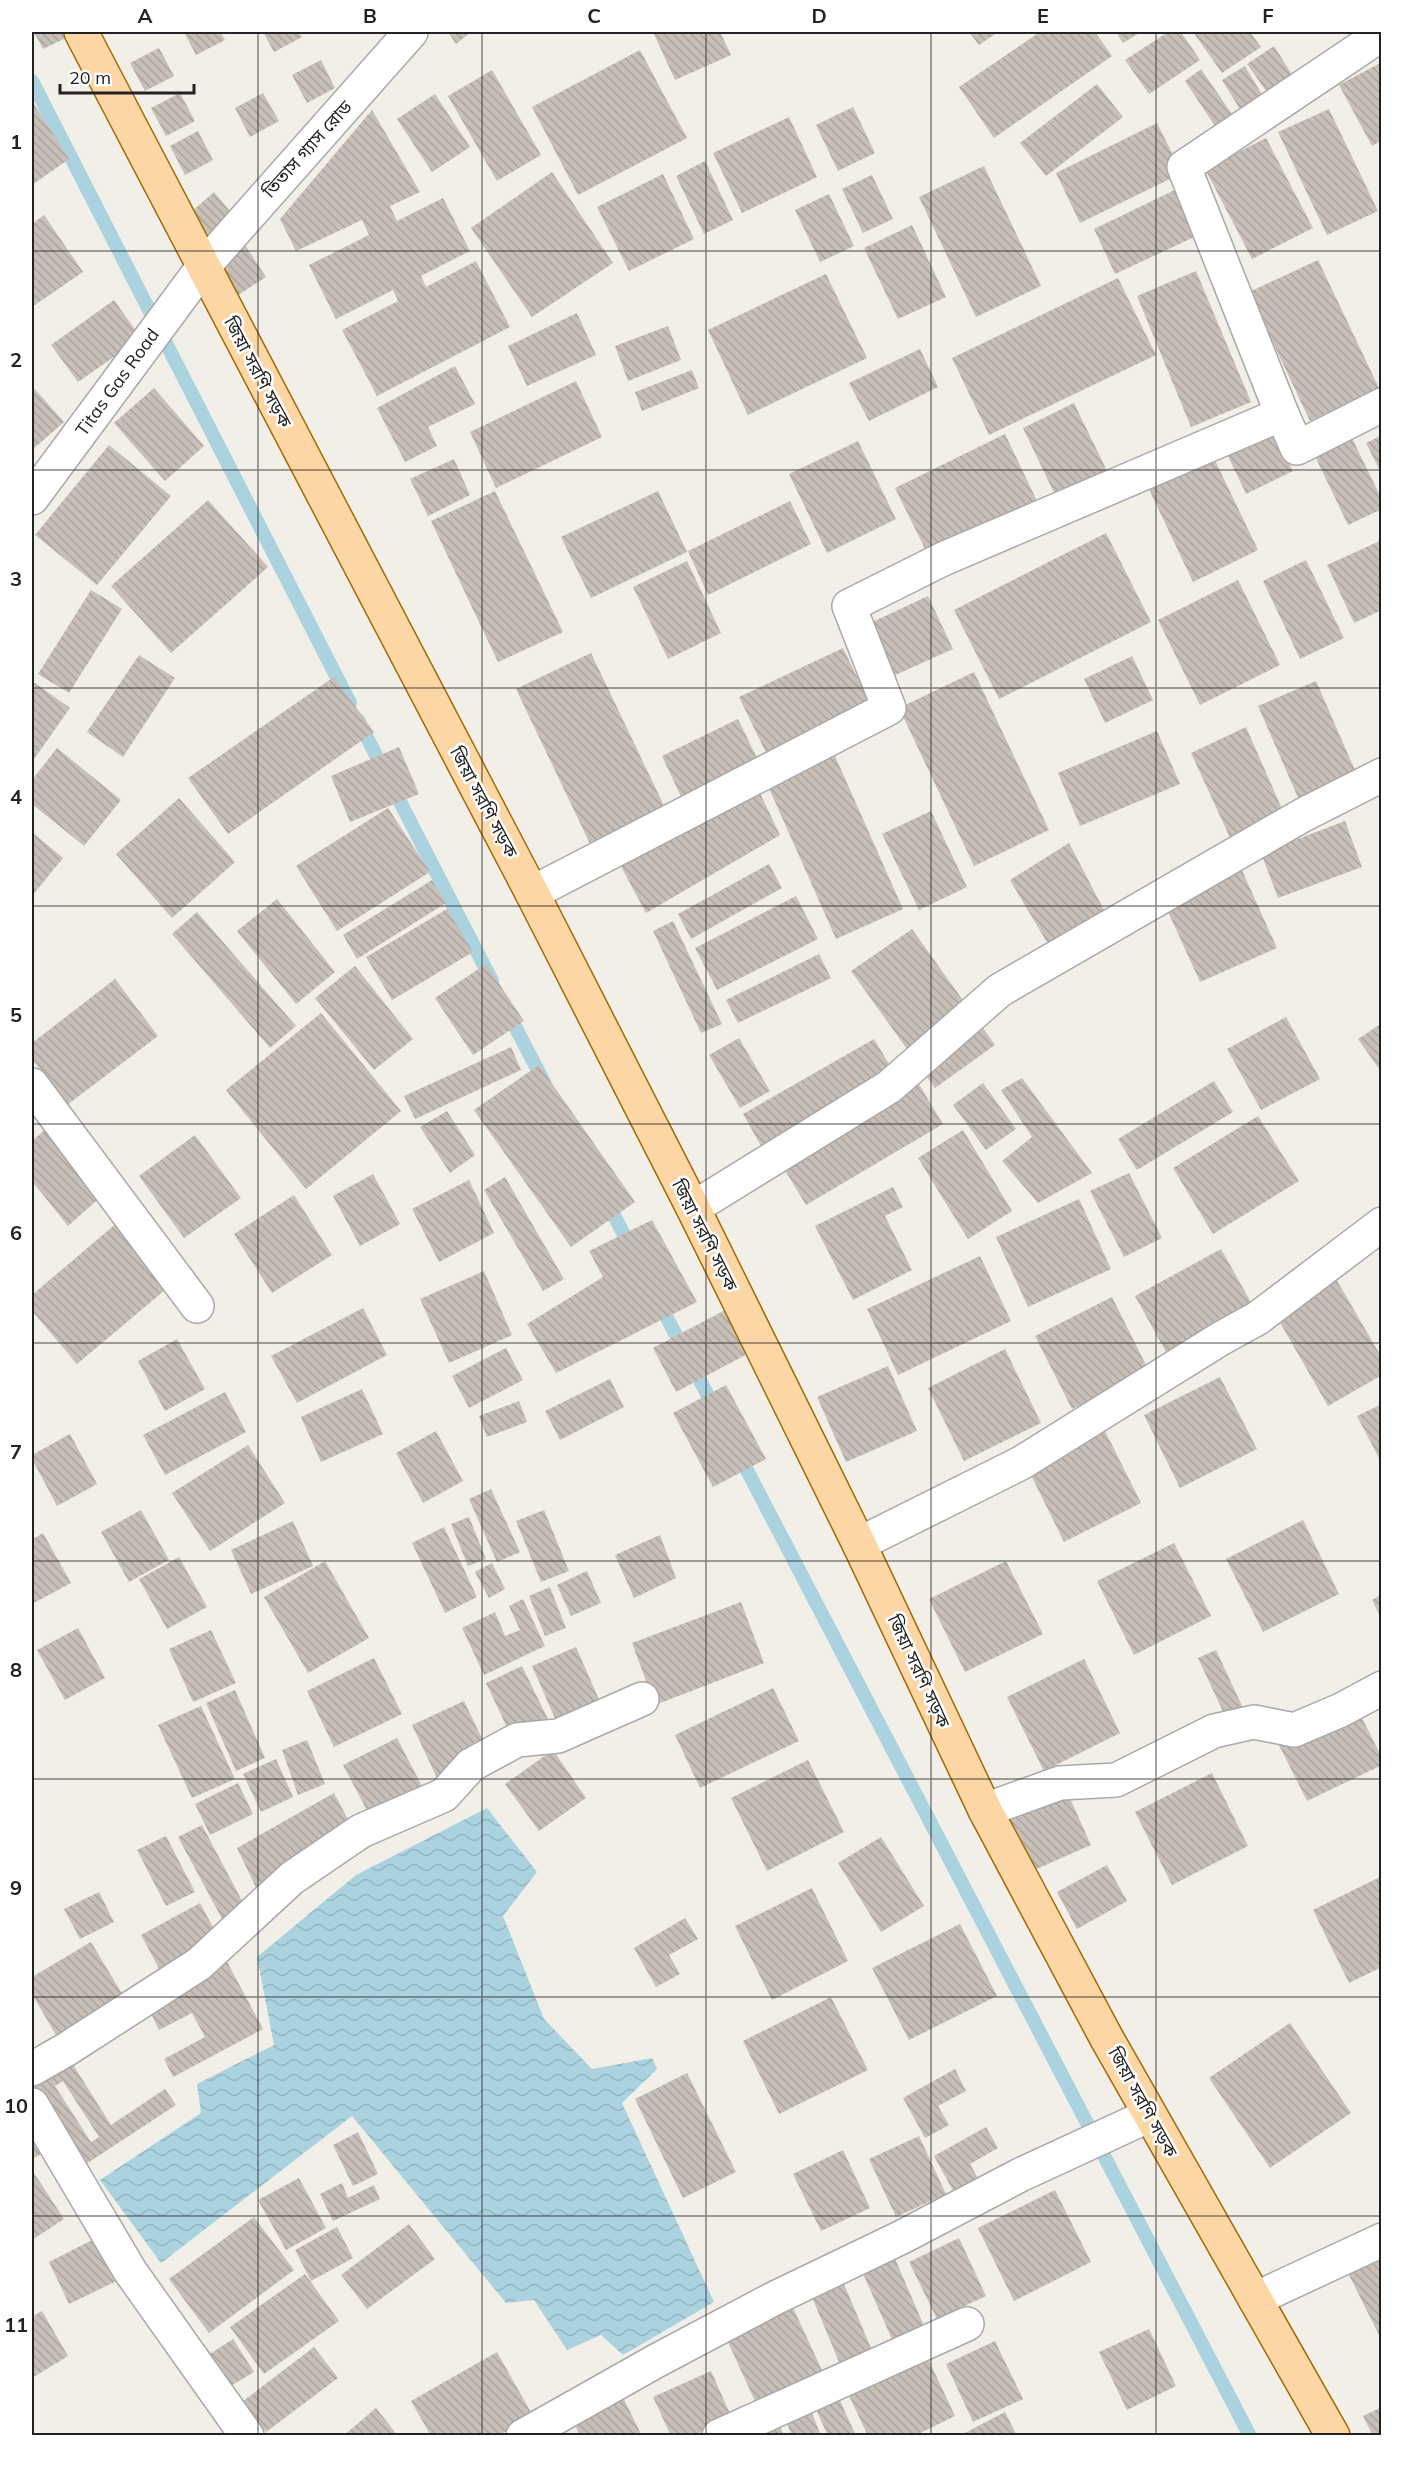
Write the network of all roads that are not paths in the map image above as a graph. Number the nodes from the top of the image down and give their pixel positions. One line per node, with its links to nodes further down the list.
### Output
1 (81, 32): 4 (main road, জিয়া সরণি সড়ক)
2 (411, 32): 4 (street, তিতাস গ্যাস রোড)
3 (1382, 34): 6 (street)
4 (203, 267): 7 (street, Titas Gas Road); 9 (main road, জিয়া সরণি সড়ক)
5 (1382, 405): 6 (street)
6 (1282, 414): 9 (street)
7 (32, 498)
8 (1382, 775): 11 (street)
9 (532, 893): 11 (main road, জিয়া সরণি সড়ক)
10 (32, 1085): 13 (street)
11 (693, 1208): 14 (main road, জিয়া সরণি সড়ক)
12 (1382, 1224): 14 (street)
13 (197, 1306)
14 (859, 1544): 17 (main road, জিয়া সরণি সড়ক)
15 (1382, 1688): 17 (street)
16 (642, 1699): 18 (street)
17 (985, 1810): 20 (main road, জিয়া সরণি সড়ক)
18 (32, 2068)
19 (32, 2105): 24 (street)
20 (1150, 2115): 22 (main road, জিয়া সরণি সড়ক); 25 (street)
21 (1382, 2240): 22 (street)
22 (1255, 2299): 27 (main road, জিয়া সরণি সড়ক)
23 (967, 2324): 26 (street)
24 (247, 2436)
25 (523, 2436)
26 (719, 2436)
27 (1333, 2436)

